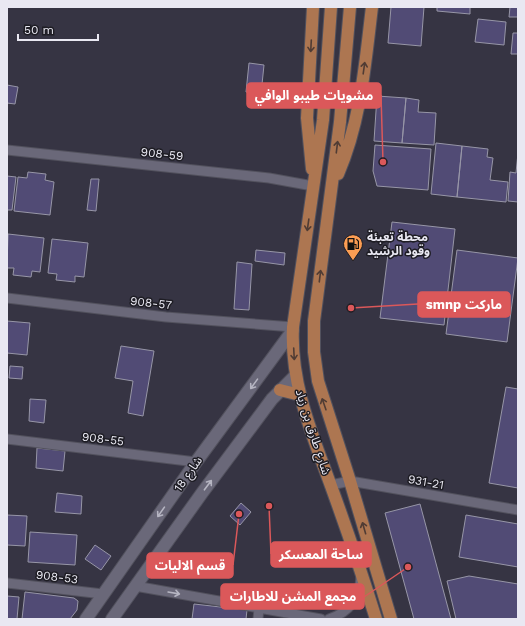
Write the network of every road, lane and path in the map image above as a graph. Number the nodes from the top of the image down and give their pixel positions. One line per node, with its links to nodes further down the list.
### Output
1 (313, 7): 6 (main road, one-way to 6)
2 (331, 7): 6 (main road, شارع طارق بن زياد)
3 (350, 7): 7 (main road, شارع طارق بن زياد, one-way to 3)
4 (372, 7): 7 (main road, one-way to 4)
5 (7, 150): 6 (street, 908-59)
6 (314, 185): 9 (main road, شارع طارق بن زياد, one-way to 9)
7 (332, 186): 15 (main road, شارع طارق بن زياد, one-way to 7)
8 (7, 298): 9 (street, 908-57)
9 (293, 328): 10 (main road, شارع طارق بن زياد, one-way to 10); 14 (street, شارع 18, one-way to 14)
10 (296, 375): 11 (street, شارع 18); 12 (main road, شارع طارق بن زياد)
11 (280, 390): 12 (main road); 18 (street, شارع 18, one-way to 11)
12 (300, 395): 16 (main road, شارع طارق بن زياد)
13 (7, 439): 14 (street, 908-55)
14 (196, 462): 17 (street, شارع 18)
15 (350, 481): 16 (street, 931-21); 19 (street, 931-21); 32 (main road, شارع طارق بن زياد, one-way to 15)
16 (331, 485): 20 (main road, شارع طارق بن زياد)
17 (176, 491): 18 (street); 23 (street, شارع 18, one-way to 23)
18 (194, 504): 22 (street, شارع 18)
19 (518, 510)
20 (361, 569): 30 (street); 31 (main road, شارع طارق بن زياد)
21 (7, 583): 23 (street, 908-53)
22 (136, 586): 24 (street, one-way to 24); 27 (street, شارع 18)
23 (103, 594): 26 (street, شارع 18)
24 (259, 608): 25 (street); 28 (street)
25 (282, 616): 29 (street)
26 (86, 619)
27 (112, 619)
28 (258, 619)
29 (321, 619)
30 (329, 619)
31 (376, 619)
32 (391, 619)

